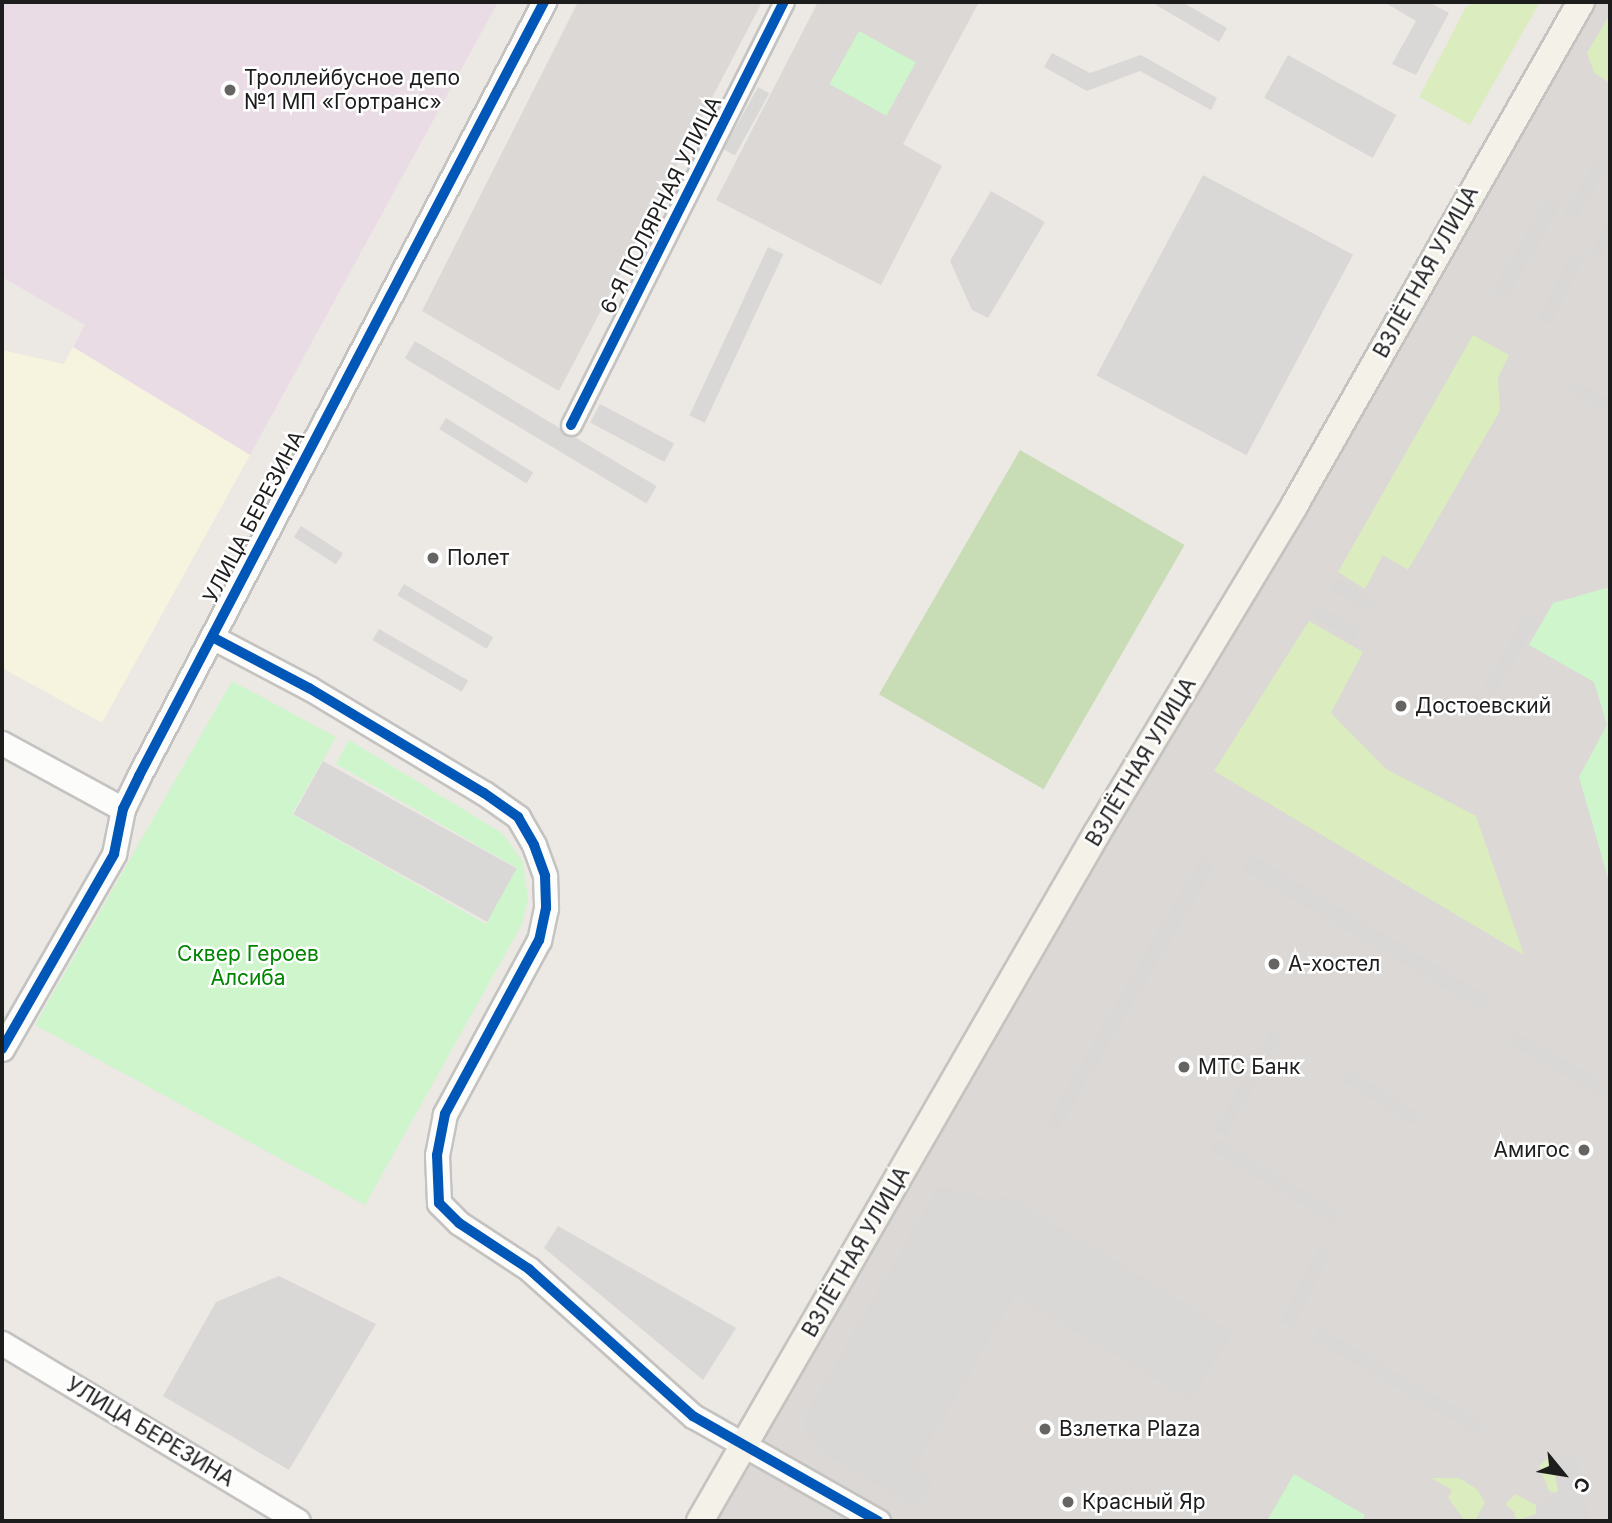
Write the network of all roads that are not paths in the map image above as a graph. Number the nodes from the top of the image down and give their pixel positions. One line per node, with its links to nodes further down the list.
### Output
1 (544, 2): 5 (street, УЛИЦА БЕРЕЗИНА)
2 (784, 2): 4 (street, 6-Я ПОЛЯРНАЯ УЛИЦА)
3 (1581, 2): 10 (main road, ВЗЛЁТНАЯ УЛИЦА)
4 (571, 425)
5 (214, 638): 7 (street, УЛИЦА БЕРЕЗИНА); 10 (street)
6 (2, 743): 7 (street)
7 (123, 809): 8 (street, УЛИЦА БЕРЕЗИНА)
8 (2, 1048)
9 (2, 1343): 11 (street, УЛИЦА БЕРЕЗИНА)
10 (743, 1445): 12 (main road, ВЗЛЁТНАЯ УЛИЦА); 13 (street)
11 (298, 1521)
12 (700, 1521)
13 (878, 1521)

